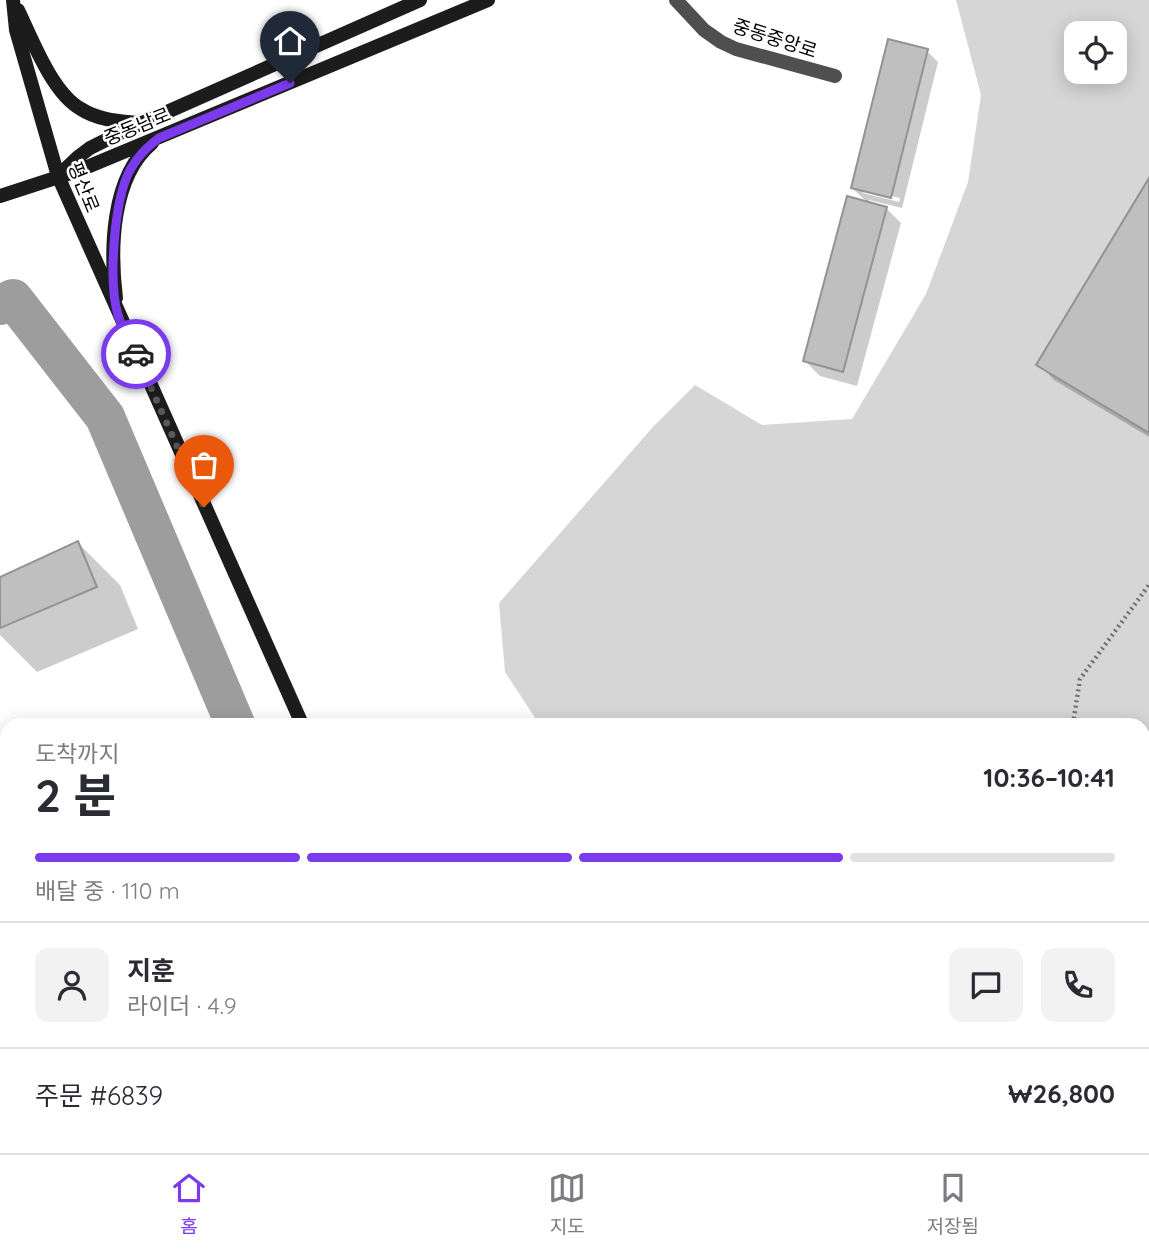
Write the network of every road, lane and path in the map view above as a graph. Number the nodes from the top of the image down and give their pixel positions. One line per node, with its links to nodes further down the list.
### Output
1 (13, 0): 6 (street); 8 (street, 평산로)
2 (420, 0): 6 (street, 중동남로)
3 (488, 0): 7 (street, 중동남로)
4 (676, 0): 5 (street, 중동중앙로)
5 (835, 76)
6 (139, 124): 8 (street, 중동남로)
7 (159, 138): 8 (street, 중동남로); 10 (street)
8 (58, 176): 9 (street); 10 (street, 평산로)
9 (0, 196)
10 (117, 313): 12 (street, 평산로)
11 (1149, 584): 13 (path)
12 (299, 718)
13 (1074, 718)

